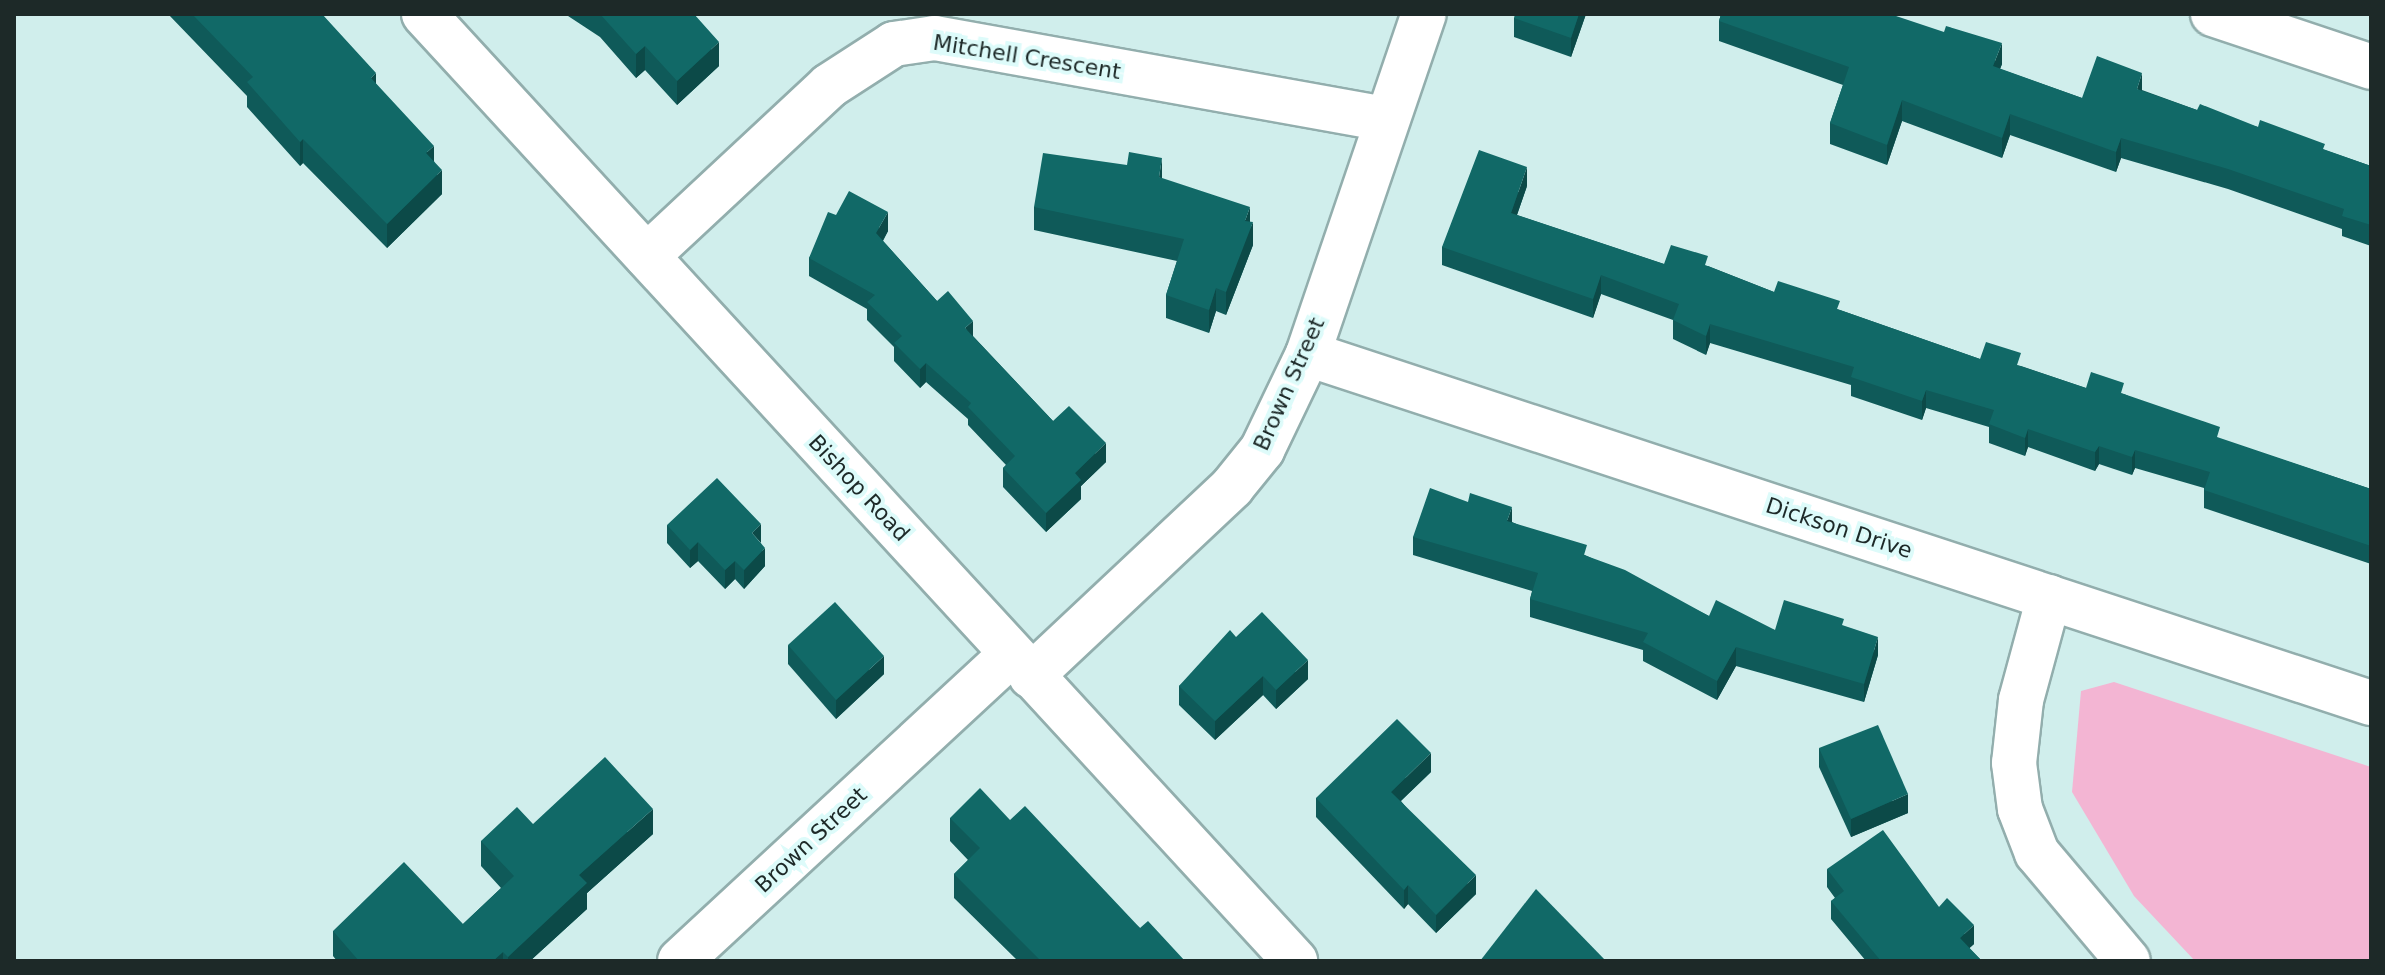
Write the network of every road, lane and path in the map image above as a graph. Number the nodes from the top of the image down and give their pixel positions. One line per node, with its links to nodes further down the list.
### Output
1 (424, 14): 6 (street, Bishop Road)
2 (1424, 14): 5 (street, Brown Street)
3 (2213, 14): 4 (street)
4 (2371, 67)
5 (1387, 119): 6 (street, Mitchell Crescent); 7 (street, Brown Street)
6 (647, 256): 9 (street, Bishop Road)
7 (1308, 354): 8 (street, Dickson Drive); 9 (street, Brown Street)
8 (2049, 597): 10 (street, Dickson Drive); 13 (street)
9 (1022, 665): 11 (street, Brown Street); 12 (street, Bishop Road)
10 (2371, 703)
11 (680, 961)
12 (1295, 961)
13 (2128, 961)

